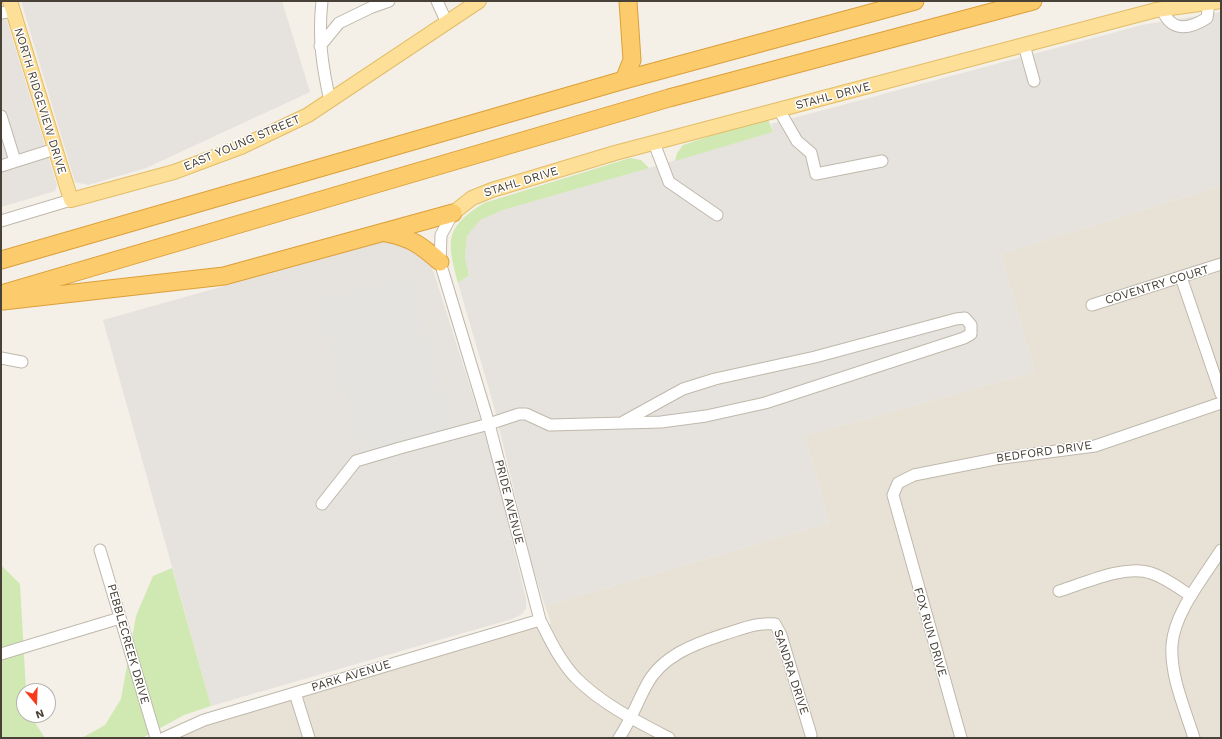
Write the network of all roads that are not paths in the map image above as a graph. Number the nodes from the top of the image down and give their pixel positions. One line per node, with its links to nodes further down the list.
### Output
1 (322, 1): 13 (street)
2 (389, 1): 13 (street)
3 (437, 1): 11 (street)
4 (628, 1): 14 (highway)
5 (915, 1): 14 (highway)
6 (1033, 1): 33 (highway)
7 (1215, 2): 10 (main road, STAHL DRIVE); 10 (street)
8 (472, 3): 11 (main road, EAST YOUNG STREET)
9 (8, 8): 20 (main road, NORTH RIDGEVIEW DRIVE)
10 (1162, 9): 12 (main road, STAHL DRIVE)
11 (447, 23): 16 (main road, EAST YOUNG STREET)
12 (1024, 45): 15 (street); 17 (main road, STAHL DRIVE)
13 (320, 46): 16 (street)
14 (624, 80): 29 (highway)
15 (1034, 81)
16 (330, 101): 24 (main road, EAST YOUNG STREET)
17 (779, 110): 19 (main road, STAHL DRIVE); 22 (street)
18 (1, 116): 21 (street)
19 (654, 143): 25 (main road, STAHL DRIVE); 26 (street)
20 (55, 149): 21 (street); 24 (main road, NORTH RIDGEVIEW DRIVE)
21 (15, 161): 23 (street)
22 (882, 161)
23 (1, 166)
24 (71, 200): 27 (street)
25 (453, 213): 28 (highway); 30 (street, PRIDE AVENUE)
26 (717, 215)
27 (1, 221)
28 (384, 233): 30 (highway); 34 (highway)
29 (1, 260)
30 (440, 262): 41 (street, PRIDE AVENUE)
31 (1221, 264): 32 (street, COVENTRY COURT)
32 (1181, 277): 35 (street, COVENTRY COURT); 38 (street)
33 (1, 294)
34 (1, 301)
35 (1092, 305)
36 (1, 358): 37 (street)
37 (22, 362)
38 (1221, 394)
39 (1221, 403): 42 (street, BEDFORD DRIVE)
40 (623, 422): 40 (street); 41 (street)
41 (489, 424): 43 (street); 49 (street, PRIDE AVENUE)
42 (911, 476): 59 (street, FOX RUN DRIVE)
43 (322, 504)
44 (100, 550): 48 (street, PEBBLECREEK DRIVE)
45 (1221, 550): 47 (street)
46 (1059, 591): 47 (street)
47 (1191, 596): 60 (street)
48 (120, 618): 50 (street); 54 (street, PEBBLECREEK DRIVE)
49 (540, 620): 51 (street, PARK AVENUE); 52 (street, PRIDE AVENUE)
50 (1, 654)
51 (295, 693): 55 (street, PARK AVENUE); 56 (street)
52 (632, 719): 53 (street, SANDRA DRIVE); 57 (street, SANDRA DRIVE); 58 (street, PRIDE AVENUE)
53 (811, 735)
54 (156, 738)
55 (164, 738)
56 (309, 738)
57 (620, 738)
58 (669, 738)
59 (961, 738)
60 (1194, 738)

